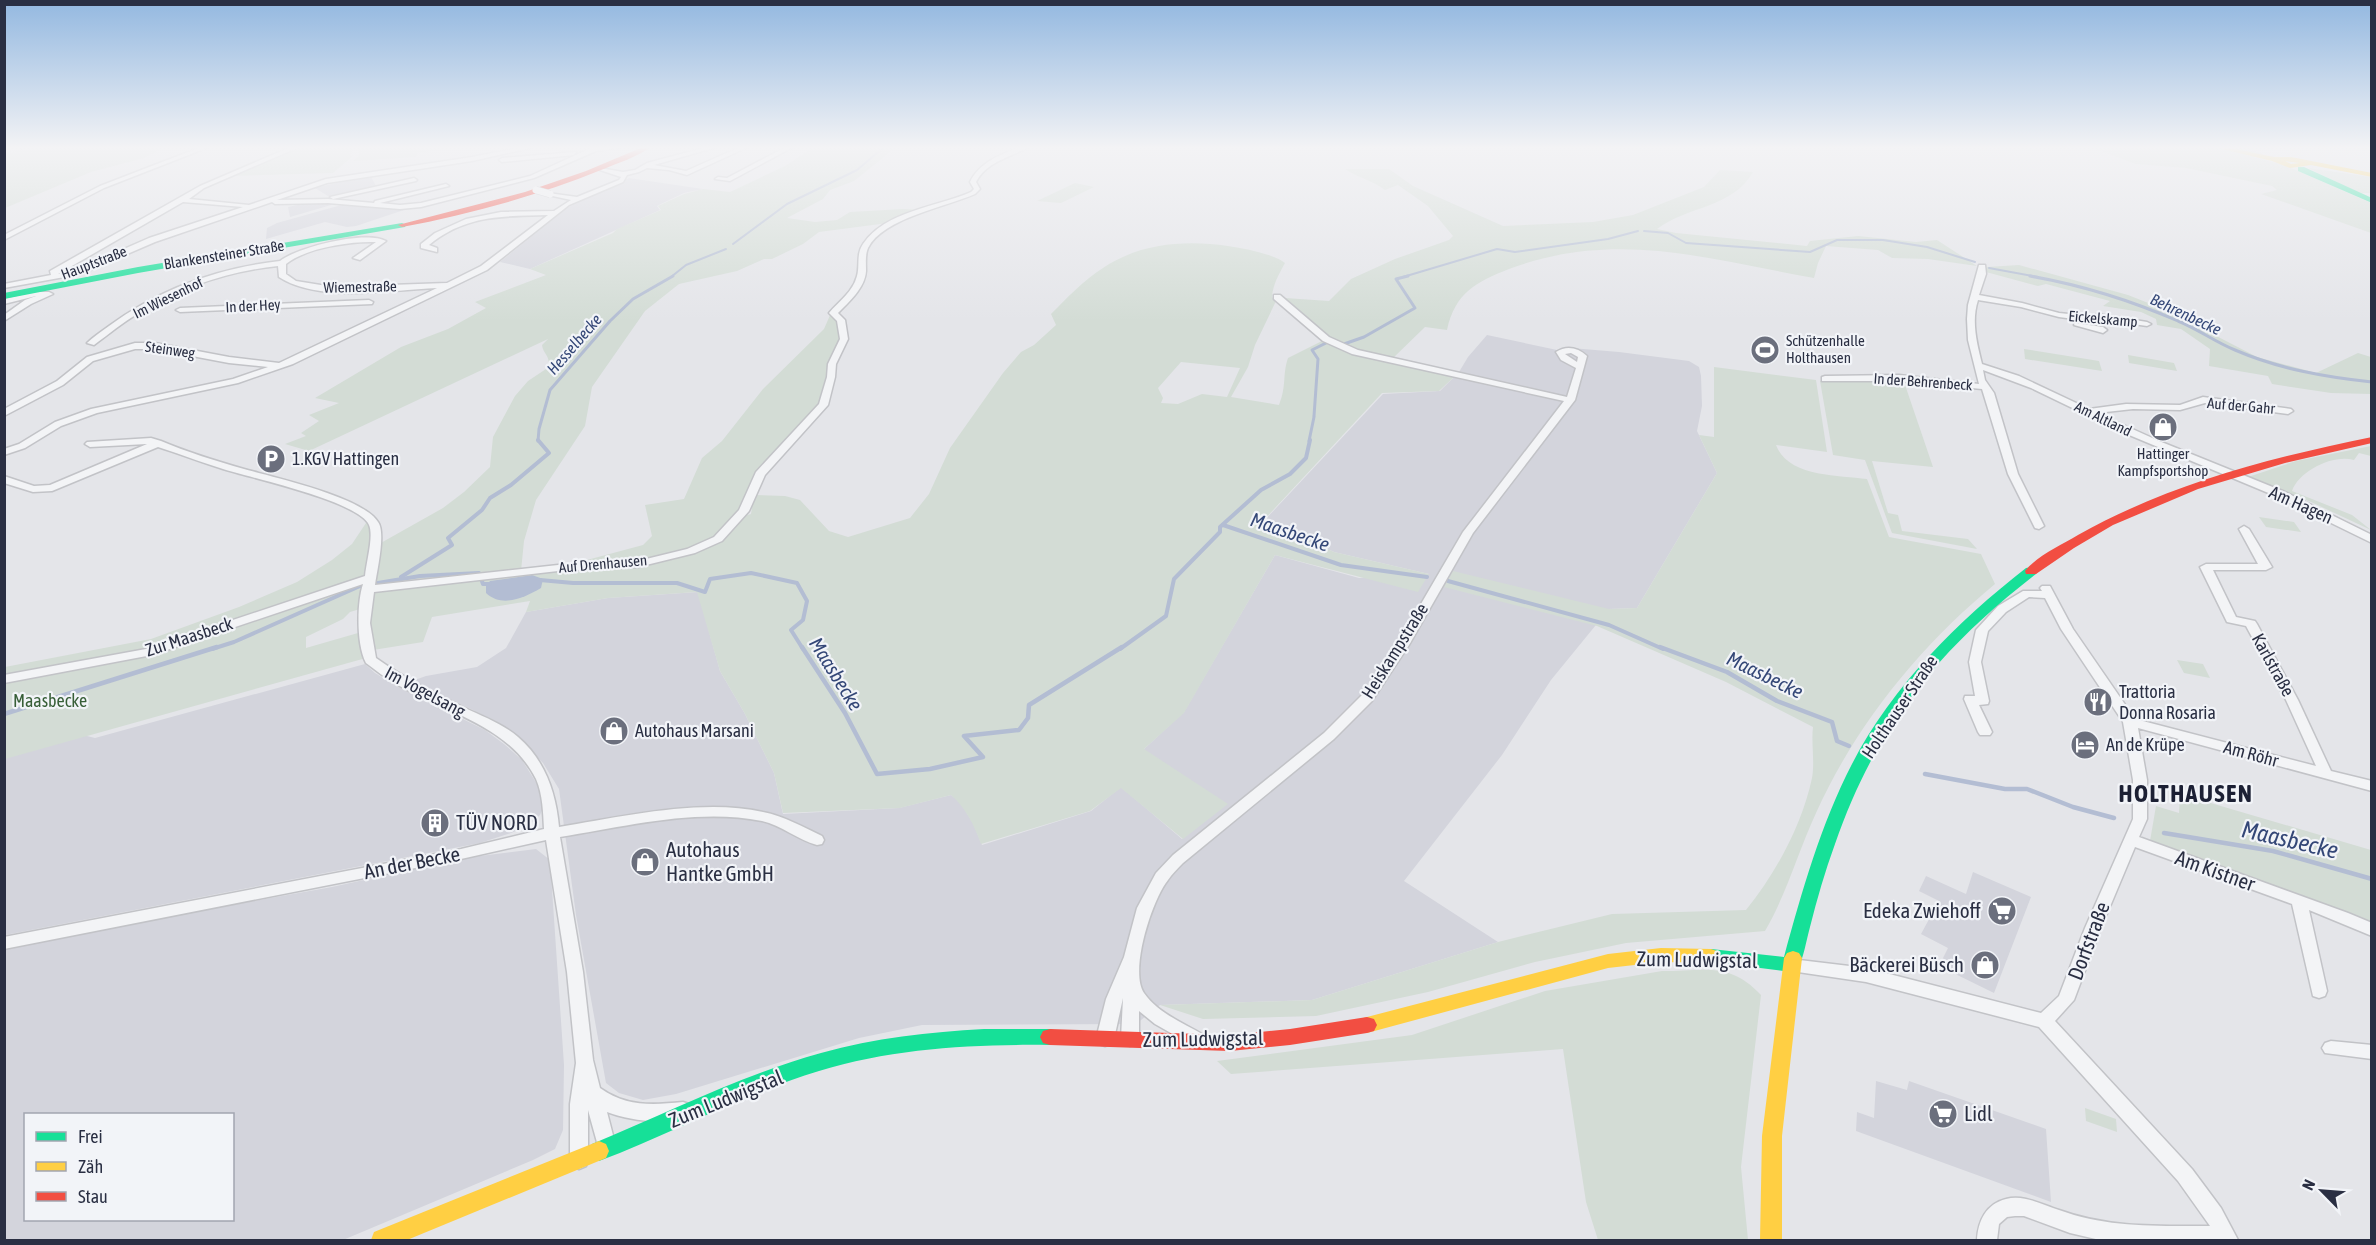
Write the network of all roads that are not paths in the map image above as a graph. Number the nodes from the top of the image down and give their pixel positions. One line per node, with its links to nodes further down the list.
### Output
1 (65, 205): 10 (street)
2 (175, 205): 11 (street)
3 (253, 205): 11 (street, Hauptstraße)
4 (380, 205): 5 (street)
5 (420, 205)
6 (494, 205): 19 (street, Blankensteiner Straße)
7 (566, 205): 9 (street)
8 (941, 205): 49 (street, Auf Drenhausen)
9 (554, 213): 12 (street); 16 (street)
10 (4, 238)
11 (129, 250): 17 (street, Hauptstraße)
12 (434, 250)
13 (357, 258): 14 (street, Wiemestraße)
14 (282, 265): 18 (street, Wiemestraße); 30 (street, Im Wiesenhof)
15 (1982, 267): 21 (street, In der Behrenbeck)
16 (449, 285): 18 (street, Wiemestraße); 31 (street)
17 (4, 286)
18 (343, 289): 24 (street)
19 (4, 296)
20 (1277, 297): 36 (street)
21 (1974, 297): 26 (street, Eickelskamp); 32 (street, In der Behrenbeck)
22 (4, 302): 27 (street)
23 (369, 302): 24 (street, In der Hey)
24 (326, 303): 25 (street, In der Hey)
25 (180, 310)
26 (2059, 315): 28 (street, Eickelskamp); 29 (street, Eickelskamp)
27 (4, 319)
28 (2147, 324)
29 (2103, 330)
30 (91, 343)
31 (282, 366): 38 (street, Steinweg); 43 (street)
32 (1978, 366): 35 (street, In der Behrenbeck); 39 (street, Am Altland)
33 (1581, 367): 36 (street, Heiskampstraße)
34 (1825, 379): 35 (street, In der Behrenbeck)
35 (1985, 387): 46 (street, In der Behrenbeck)
36 (1569, 400): 61 (street, Heiskampstraße)
37 (2288, 411): 39 (street, Auf der Gahr)
38 (4, 412)
39 (2088, 412): 44 (street, Am Altland)
40 (2372, 440): 44 (street, Holthauser Straße)
41 (158, 443): 42 (street, Im Vogelsang); 45 (street); 49 (street, Im Vogelsang)
42 (90, 444)
43 (4, 452)
44 (2228, 473): 48 (street, Am Hagen); 62 (street, Holthauser Straße)
45 (4, 479)
46 (2039, 526)
47 (2244, 529): 53 (street, Karlstraße)
48 (2372, 540)
49 (368, 584): 50 (street, Zur Maasbeck); 55 (street, Im Vogelsang)
50 (4, 679)
51 (2130, 722): 52 (street, Dorfstraße); 53 (street, Am Röhr); 57 (street, Dorfstraße)
52 (1985, 732)
53 (2326, 774): 54 (street, Am Röhr)
54 (2372, 786)
55 (552, 833): 56 (street, An der Becke); 60 (street, An der Becke); 71 (street, Im Vogelsang)
56 (817, 840)
57 (2131, 840): 58 (street, Am Kistner); 65 (street, Dorfstraße)
58 (2299, 900): 59 (street, Am Kistner); 64 (street)
59 (2372, 930)
60 (4, 943)
61 (1132, 957): 63 (street, Heiskampstraße); 66 (street, Heiskampstraße)
62 (1791, 965): 65 (street, Zum Ludwigstal); 68 (street, Zum Ludwigstal); 79 (street, Holthauser Straße)
63 (1133, 988): 67 (street, Heiskampstraße); 68 (street)
64 (2319, 991)
65 (2044, 1021): 77 (street)
66 (1105, 1039): 67 (street, Zum Ludwigstal); 73 (street, Zum Ludwigstal)
67 (1130, 1039): 68 (street, Zum Ludwigstal)
68 (1202, 1042)
69 (2331, 1048): 70 (street)
70 (2372, 1053)
71 (584, 1060): 72 (street, Im Vogelsang); 75 (street, Im Vogelsang)
72 (593, 1093): 73 (street); 74 (street, Im Vogelsang)
73 (702, 1107): 74 (street, Zum Ludwigstal)
74 (607, 1147): 75 (street, Zum Ludwigstal)
75 (579, 1160): 78 (street, Zum Ludwigstal)
76 (2087, 1235): 77 (street); 80 (street)
77 (2227, 1238)
78 (382, 1240)
79 (1771, 1240)
80 (1987, 1240)

